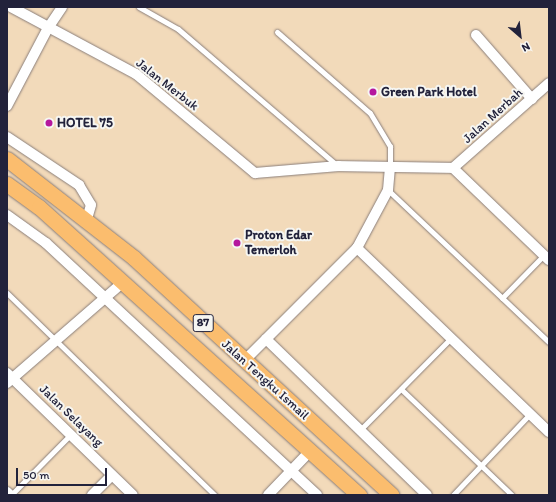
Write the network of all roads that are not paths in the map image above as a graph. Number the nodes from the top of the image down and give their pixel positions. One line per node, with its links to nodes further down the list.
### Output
1 (11, 7): 4 (street, Jalan Merbuk)
2 (62, 7): 4 (street)
3 (139, 7): 12 (lane)
4 (48, 28): 9 (street); 12 (street, Jalan Merbuk)
5 (277, 32): 14 (lane)
6 (476, 35): 8 (street)
7 (549, 83): 8 (street, Jalan Merbah)
8 (532, 98): 13 (street, Jalan Merbah)
9 (7, 106)
10 (7, 137): 18 (street)
11 (7, 159): 18 (main road, Jalan Tengku Ismail / 87)
12 (339, 166): 14 (street)
13 (453, 168): 14 (street); 20 (street)
14 (390, 169): 16 (street)
15 (7, 184): 21 (main road, Jalan Tengku Ismail / 87)
16 (388, 190): 19 (street); 23 (lane)
17 (7, 215): 24 (street)
18 (87, 219): 29 (main road, Jalan Tengku Ismail / 87)
19 (357, 248): 25 (street); 27 (street)
20 (546, 257): 23 (lane)
21 (123, 282): 24 (street); 36 (main road, Jalan Tengku Ismail / 87)
22 (7, 293): 26 (lane)
23 (502, 298): 28 (lane)
24 (104, 299): 26 (street); 38 (street)
25 (451, 338): 31 (lane); 32 (street)
26 (57, 340): 30 (street); 44 (lane)
27 (266, 340): 29 (street); 33 (street)
28 (549, 342)
29 (244, 361): 48 (main road, Jalan Tengku Ismail / 87)
30 (9, 378): 35 (street, Jalan Selayang)
31 (401, 389): 33 (lane); 37 (lane)
32 (530, 414): 34 (street); 37 (lane)
33 (360, 430): 49 (street)
34 (549, 432)
35 (71, 434): 39 (street, Jalan Selayang); 41 (lane)
36 (311, 450): 38 (street); 47 (main road, Jalan Tengku Ismail / 87)
37 (481, 466): 50 (lane); 51 (lane)
38 (292, 470): 45 (street); 46 (street)
39 (112, 475): 42 (street); 43 (street, Jalan Selayang)
40 (7, 492): 41 (street)
41 (11, 495)
42 (92, 495)
43 (133, 495)
44 (215, 495)
45 (268, 495)
46 (317, 495)
47 (359, 495)
48 (392, 495)
49 (427, 495)
50 (453, 495)
51 (512, 495)

